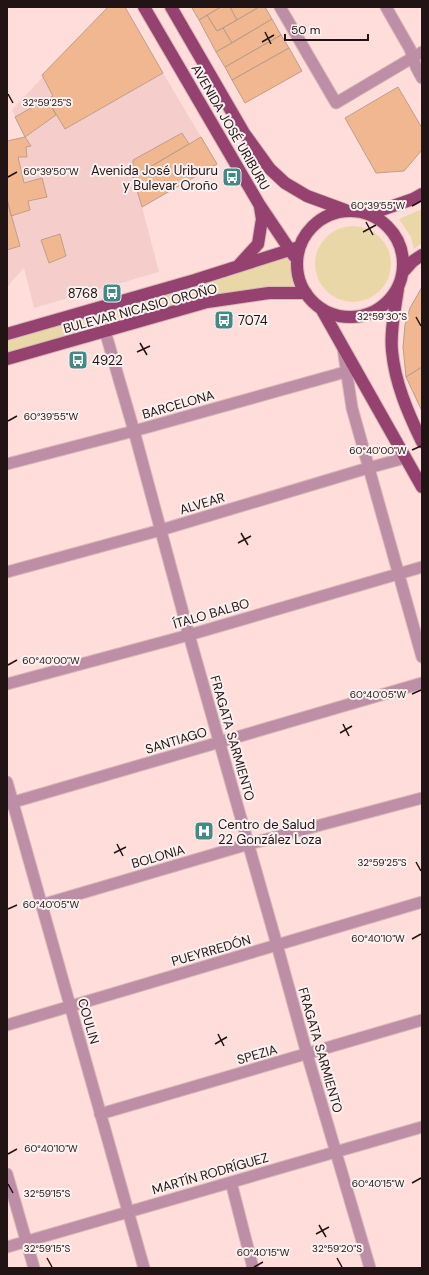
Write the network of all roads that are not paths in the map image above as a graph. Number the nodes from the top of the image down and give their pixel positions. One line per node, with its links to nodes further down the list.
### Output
1 (144, 7): 8 (main road, AVENIDA JOSÉ URIBURU)
2 (171, 7): 9 (main road, AVENIDA JOSÉ URIBURU)
3 (280, 7): 5 (street)
4 (386, 7): 5 (street)
5 (417, 55): 6 (street)
6 (422, 78)
7 (422, 194): 10 (main road)
8 (260, 204): 11 (main road, AVENIDA JOSÉ URIBURU); 13 (main road)
9 (345, 210): 10 (main road); 11 (main road)
10 (370, 214): 14 (main road)
11 (295, 252): 13 (main road, BULEVAR NICASIO OROÑO); 16 (main road)
12 (422, 255): 14 (main road)
13 (237, 267): 19 (main road, BULEVAR NICASIO OROÑO)
14 (403, 272): 15 (main road)
15 (398, 288): 17 (main road); 23 (main road)
16 (306, 293): 17 (main road); 18 (main road, BULEVAR NICASIO OROÑO)
17 (322, 310): 21 (main road)
18 (105, 331): 20 (main road, BULEVAR NICASIO OROÑO); 22 (street, FRAGATA SARMIENTO)
19 (7, 334)
20 (7, 358)
21 (351, 370): 22 (street, BARCELONA); 24 (main road); 26 (street)
22 (134, 431): 25 (street, BARCELONA); 28 (street, FRAGATA SARMIENTO)
23 (422, 442)
24 (405, 458): 26 (street, ALVEAR); 27 (main road)
25 (7, 464)
26 (368, 468): 28 (street, ALVEAR); 31 (street)
27 (422, 487)
28 (161, 530): 30 (street, ALVEAR); 32 (street, FRAGATA SARMIENTO)
29 (422, 567): 31 (street, ÍTALO BALBO)
30 (7, 572)
31 (399, 574): 32 (street, ÍTALO BALBO); 33 (street)
32 (189, 635): 35 (street, ÍTALO BALBO); 36 (street, FRAGATA SARMIENTO)
33 (422, 657)
34 (422, 683): 36 (street, SANTIAGO)
35 (7, 684)
36 (219, 742): 39 (street, SANTIAGO); 40 (street, FRAGATA SARMIENTO)
37 (7, 782): 39 (street, COULIN)
38 (422, 798): 40 (street, BOLONIA)
39 (10, 804): 42 (street, COULIN)
40 (249, 844): 42 (street, BOLONIA); 43 (street, FRAGATA SARMIENTO)
41 (422, 902): 43 (street, PUEYRREDÓN)
42 (41, 905): 44 (street, COULIN)
43 (277, 945): 44 (street, PUEYRREDÓN); 47 (street, FRAGATA SARMIENTO)
44 (70, 1006): 46 (street, PUEYRREDÓN); 48 (street, COULIN)
45 (422, 1020): 47 (street, SPEZIA)
46 (7, 1025)
47 (307, 1054): 48 (street, SPEZIA); 50 (street, FRAGATA SARMIENTO)
48 (100, 1114): 53 (street, COULIN)
49 (422, 1127): 50 (street, MARTÍN RODRÍGUEZ)
50 (336, 1151): 52 (street, MARTÍN RODRÍGUEZ); 59 (street, FRAGATA SARMIENTO)
51 (7, 1174): 54 (street)
52 (231, 1182): 53 (street, MARTÍN RODRÍGUEZ); 58 (street)
53 (128, 1212): 54 (street, MARTÍN RODRÍGUEZ); 57 (street, COULIN)
54 (27, 1241): 55 (street, MARTÍN RODRÍGUEZ); 56 (street)
55 (7, 1247)
56 (34, 1268)
57 (144, 1268)
58 (253, 1268)
59 (370, 1268)

